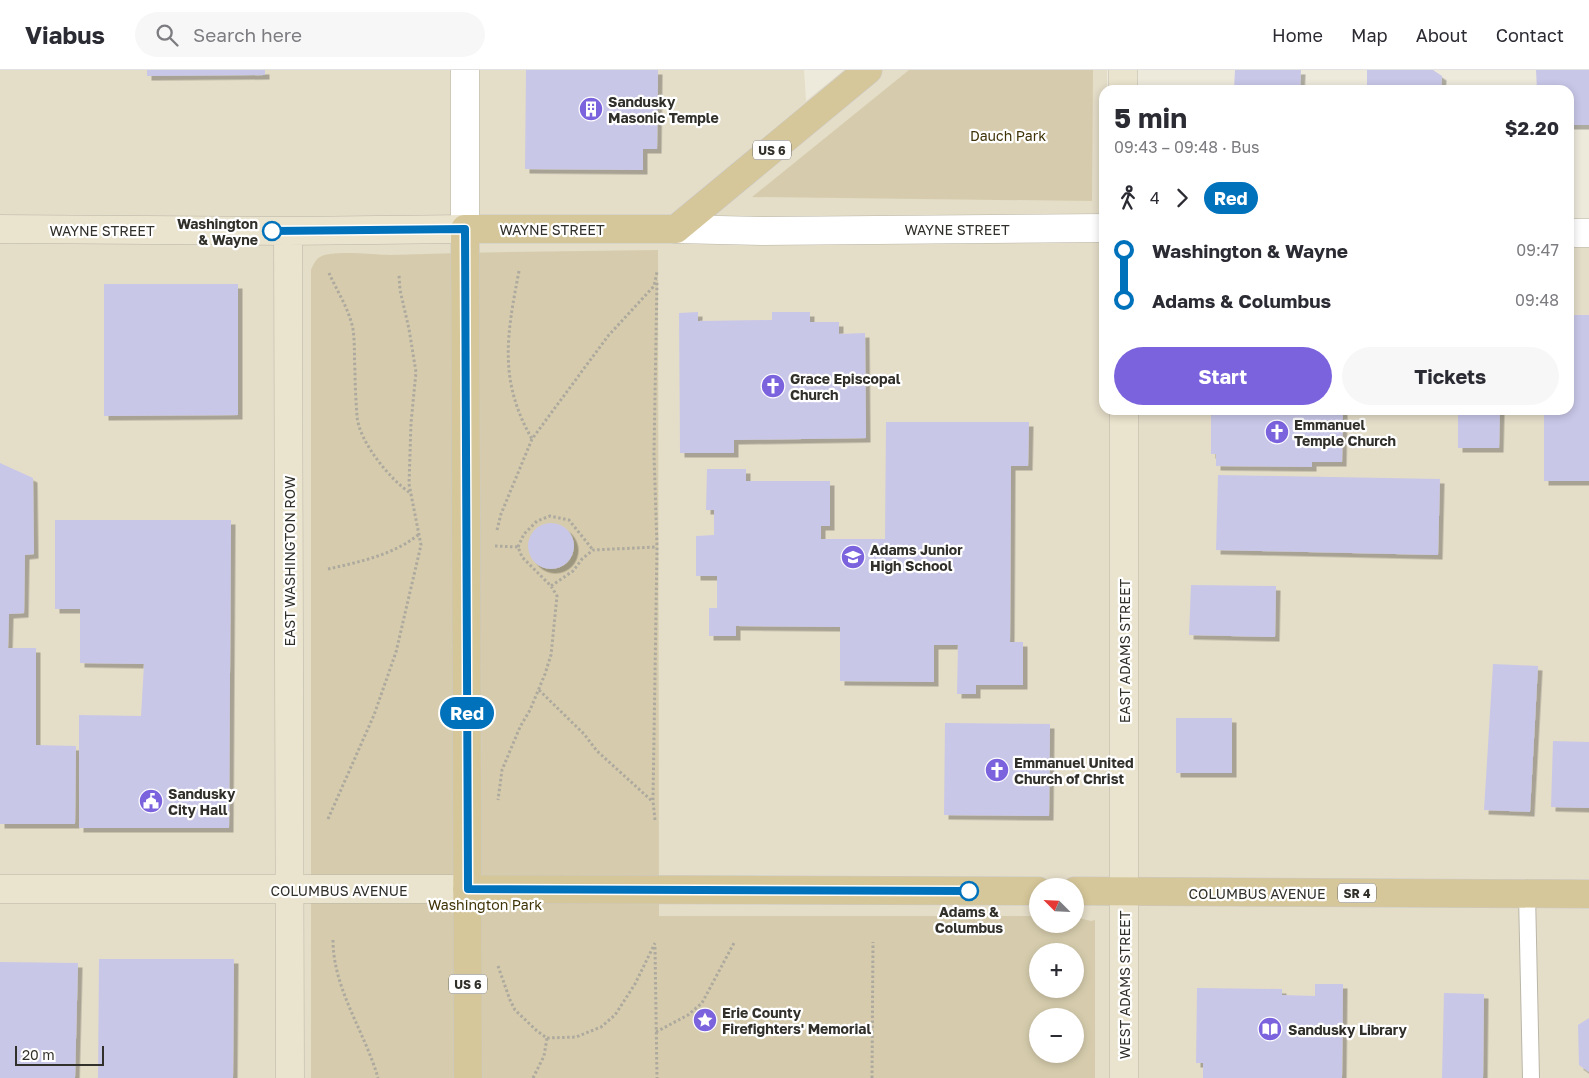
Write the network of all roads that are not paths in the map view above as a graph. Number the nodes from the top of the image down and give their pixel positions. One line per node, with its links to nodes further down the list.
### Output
1 (465, 70): 7 (street)
2 (868, 70): 8 (main road, US 6)
3 (1123, 70): 4 (street)
4 (1123, 85)
5 (1099, 228): 8 (street, WAYNE STREET)
6 (0, 229): 9 (street, WAYNE STREET)
7 (465, 229): 8 (main road, WAYNE STREET); 9 (street, WAYNE STREET); 14 (main road, US 6)
8 (676, 229)
9 (288, 232): 15 (street, EAST WASHINGTON ROW)
10 (1574, 232): 11 (street)
11 (1589, 233)
12 (1124, 415): 18 (street, EAST ADAMS STREET)
13 (0, 889): 15 (street, COLUMBUS AVENUE)
14 (468, 889): 15 (street, COLUMBUS AVENUE); 16 (main road, COLUMBUS AVENUE); 22 (main road, US 6)
15 (291, 890): 21 (street, EAST WASHINGTON ROW)
16 (1029, 891)
17 (1084, 891): 18 (main road, COLUMBUS AVENUE / SR 4)
18 (1125, 892): 19 (main road, COLUMBUS AVENUE / SR 4); 23 (street, WEST ADAMS STREET)
19 (1527, 894): 20 (main road, COLUMBUS AVENUE / SR 4); 24 (lane)
20 (1589, 894)
21 (290, 1078)
22 (468, 1078)
23 (1124, 1078)
24 (1531, 1078)

